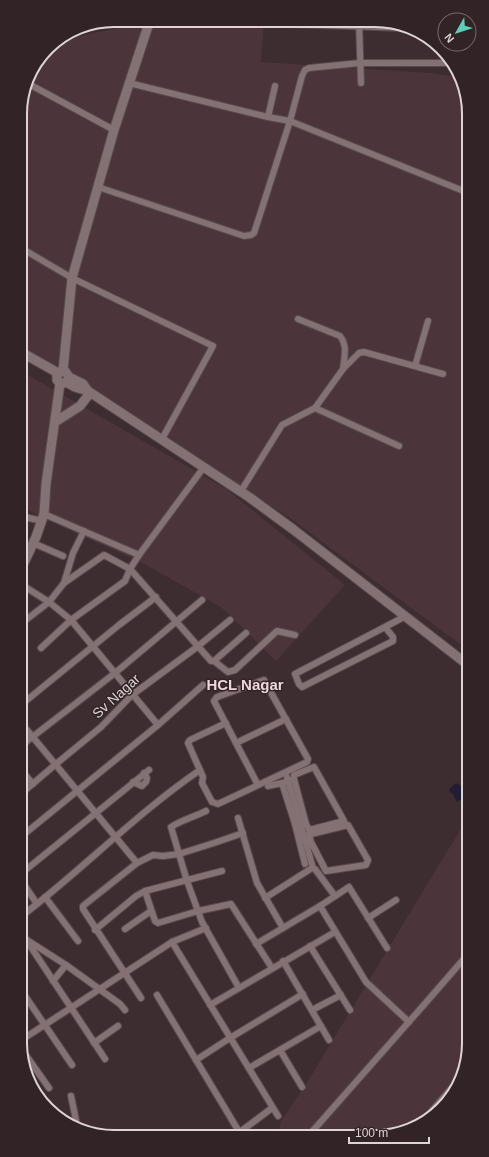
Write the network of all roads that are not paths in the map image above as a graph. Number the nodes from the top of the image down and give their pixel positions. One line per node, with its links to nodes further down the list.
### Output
1 (148, 27): 5 (street)
2 (359, 27): 3 (street)
3 (360, 63): 4 (street); 6 (street); 10 (street)
4 (445, 63)
5 (129, 83): 9 (street); 11 (street)
6 (361, 83)
7 (32, 86): 11 (street)
8 (275, 86): 9 (street)
9 (268, 117): 10 (street)
10 (290, 121): 12 (street); 13 (street)
11 (114, 130): 12 (street)
12 (98, 187): 15 (street)
13 (462, 190)
14 (27, 252): 15 (street)
15 (72, 278): 24 (street); 28 (street)
16 (298, 319): 22 (street)
17 (428, 321): 21 (street)
18 (27, 356): 20 (street)
19 (27, 359): 20 (street)
20 (36, 363): 24 (street)
21 (415, 366): 22 (street); 23 (street)
22 (343, 370): 26 (street)
23 (443, 374)
24 (62, 377): 25 (street); 27 (street)
25 (89, 392): 27 (street); 28 (street)
26 (315, 408): 29 (street); 31 (street)
27 (55, 422): 33 (street)
28 (162, 439): 30 (street)
29 (399, 446)
30 (204, 467): 31 (street); 38 (street)
31 (241, 492): 47 (street)
32 (27, 516): 33 (street)
33 (43, 517): 34 (street); 35 (street)
34 (84, 531): 36 (street); 42 (street)
35 (33, 543): 39 (street); 40 (street)
36 (110, 543): 37 (street); 38 (street)
37 (104, 555): 41 (street); 42 (street)
38 (139, 555): 41 (street)
39 (27, 556)
40 (63, 556)
41 (130, 569): 44 (street); 49 (street)
42 (64, 583): 46 (street)
43 (27, 588): 46 (street)
44 (156, 597): 51 (street); 55 (street)
45 (202, 600): 51 (street)
46 (49, 602): 48 (street); 49 (street)
47 (404, 617): 52 (street); 58 (street)
48 (27, 619)
49 (71, 620): 55 (street); 57 (street)
50 (230, 620): 56 (street, Sv Nagar)
51 (176, 621): 56 (street); 60 (street)
52 (385, 627): 52 (street)
53 (246, 633): 59 (street)
54 (295, 635): 59 (street)
55 (93, 646): 60 (street); 63 (street)
56 (197, 647): 59 (street); 62 (street, Sv Nagar)
57 (41, 648)
58 (462, 660)
59 (214, 661)
60 (115, 673): 62 (street); 68 (street)
61 (203, 685): 66 (street)
62 (132, 695): 66 (street); 71 (street, Sv Nagar)
63 (27, 700)
64 (286, 719): 65 (street); 70 (street); 74 (street)
65 (226, 724): 70 (street); 72 (street)
66 (158, 725): 81 (street)
67 (27, 730): 68 (street)
68 (33, 737): 69 (street); 71 (street)
69 (27, 741)
70 (236, 743): 78 (street)
71 (56, 764): 77 (street, Sv Nagar); 81 (street)
72 (200, 770): 78 (street); 88 (street)
73 (146, 772): 82 (street)
74 (285, 772): 76 (street); 78 (street)
75 (27, 777): 77 (street)
76 (288, 781): 79 (street); 85 (street); 85 (street)
77 (33, 784): 80 (street, Sv Nagar)
78 (258, 785)
79 (268, 786)
80 (27, 789)
81 (78, 791): 82 (street); 86 (street)
82 (95, 812): 88 (street); 94 (street)
83 (206, 812): 90 (street)
84 (238, 818): 87 (street)
85 (300, 824): 89 (street); 92 (street)
86 (27, 832)
87 (243, 833): 90 (street); 101 (street)
88 (115, 836): 91 (street); 100 (street)
89 (309, 843): 89 (street); 93 (street)
90 (179, 854): 91 (street); 96 (street)
91 (137, 863): 111 (street)
92 (306, 864)
93 (313, 868): 99 (street); 101 (street)
94 (27, 869)
95 (222, 871): 96 (street)
96 (187, 881): 98 (street); 106 (street)
97 (27, 889): 103 (street)
98 (146, 892): 105 (street); 111 (street)
99 (335, 896): 104 (street); 108 (street)
100 (45, 897): 103 (street); 115 (street)
101 (265, 898): 110 (street)
102 (396, 900): 108 (street)
103 (37, 904): 107 (street)
104 (320, 906): 110 (street); 113 (street)
105 (151, 910): 106 (street); 112 (street)
106 (198, 911): 109 (street); 118 (street)
107 (27, 912)
108 (368, 918): 120 (street)
109 (206, 928): 117 (street); 127 (street)
110 (283, 928): 118 (street)
111 (95, 930): 125 (street)
112 (125, 930)
113 (335, 932): 119 (street); 139 (street)
114 (27, 939): 123 (street)
115 (78, 940)
116 (27, 942): 126 (street)
117 (172, 942): 125 (street); 134 (street)
118 (256, 944): 124 (street)
119 (310, 946): 122 (street); 131 (street)
120 (387, 948)
121 (462, 960): 139 (street)
122 (284, 961): 124 (street); 129 (street)
123 (66, 965): 126 (street); 128 (street)
124 (272, 968): 127 (street)
125 (124, 973): 128 (street); 132 (street)
126 (53, 981): 135 (street)
127 (239, 988): 134 (street)
128 (100, 990): 135 (street); 136 (street)
129 (303, 994): 137 (street); 144 (street)
130 (157, 995): 150 (street)
131 (341, 995): 137 (street); 138 (street)
132 (141, 998)
133 (27, 999): 140 (street)
134 (210, 1004): 144 (street)
135 (70, 1008): 140 (street); 146 (street)
136 (125, 1010)
137 (312, 1010): 142 (street)
138 (350, 1010)
139 (409, 1022): 161 (street)
140 (45, 1026): 143 (street); 151 (street)
141 (118, 1026): 146 (street)
142 (320, 1026): 145 (street); 147 (street)
143 (27, 1037)
144 (230, 1038): 150 (street); 152 (street)
145 (329, 1040)
146 (94, 1043): 148 (street)
147 (280, 1050): 152 (street); 153 (street)
148 (105, 1058)
149 (29, 1059): 154 (street)
150 (196, 1060): 159 (street)
151 (72, 1065)
152 (249, 1068): 156 (street)
153 (302, 1087)
154 (49, 1088)
155 (71, 1096): 158 (street)
156 (272, 1108): 157 (street); 160 (street)
157 (278, 1116)
158 (75, 1121)
159 (239, 1130)
160 (245, 1130)
161 (314, 1130)

